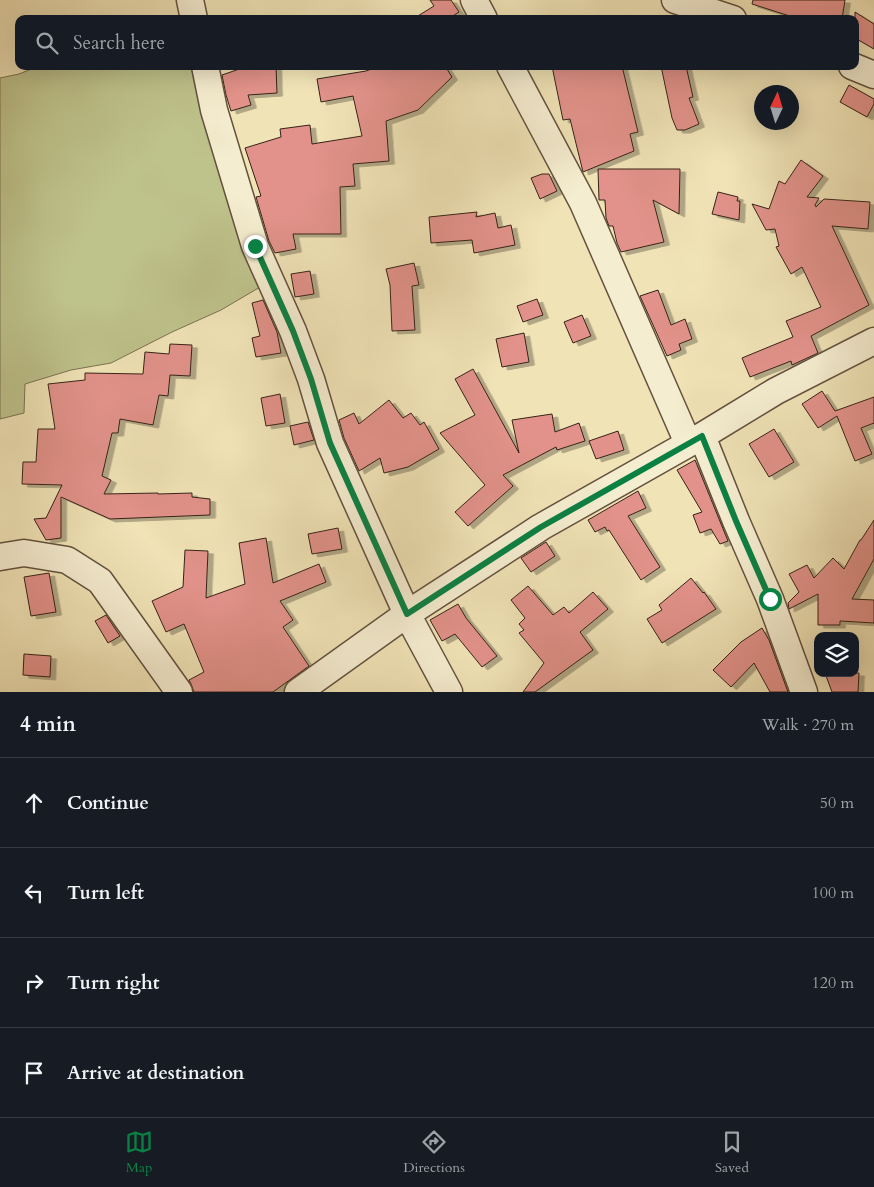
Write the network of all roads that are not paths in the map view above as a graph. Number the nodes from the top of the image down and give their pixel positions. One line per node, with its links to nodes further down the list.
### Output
1 (190, 0): 4 (street)
2 (474, 0): 5 (street)
3 (675, 0): 6 (street)
4 (193, 15)
5 (482, 15)
6 (721, 15)
7 (859, 69): 10 (street)
8 (206, 70): 14 (street)
9 (512, 70): 12 (street)
10 (874, 75)
11 (874, 341): 12 (street)
12 (695, 439): 14 (street); 18 (street)
13 (0, 557): 15 (street)
14 (407, 614): 16 (street); 17 (street)
15 (179, 692)
16 (298, 692)
17 (449, 692)
18 (804, 692)

